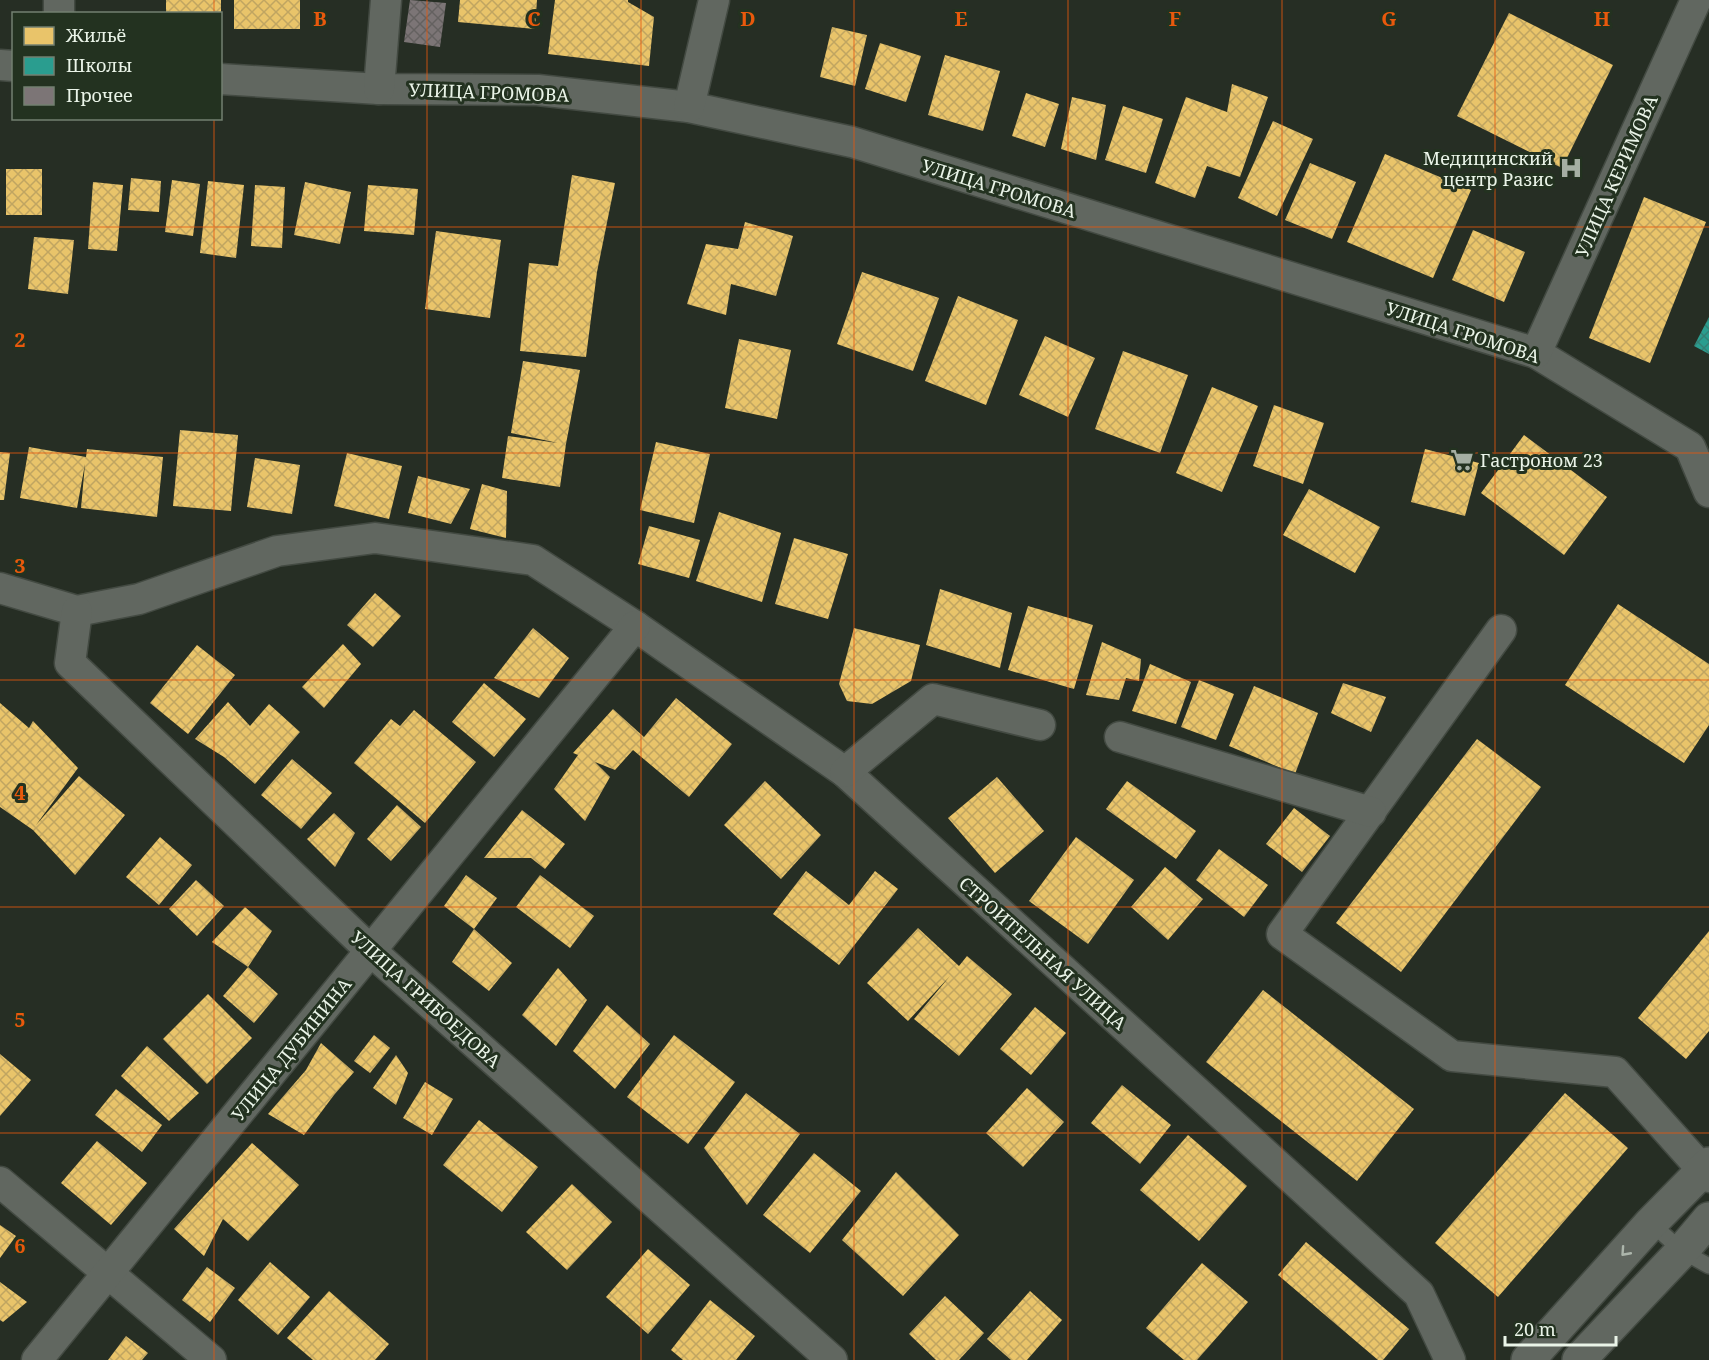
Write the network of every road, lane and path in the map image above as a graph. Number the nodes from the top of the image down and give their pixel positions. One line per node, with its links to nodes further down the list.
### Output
1 (386, 0): 5 (street)
2 (714, 0): 6 (street)
3 (1696, 0): 7 (street, УЛИЦА КЕРИМОВА)
4 (222, 79): 5 (street, УЛИЦА ГРОМОВА)
5 (379, 89): 6 (street, УЛИЦА ГРОМОВА)
6 (689, 107): 7 (street, УЛИЦА ГРОМОВА)
7 (1536, 353): 8 (street, УЛИЦА ГРОМОВА)
8 (1709, 492)
9 (0, 588): 10 (street)
10 (77, 611): 11 (street, СТРОИТЕЛЬНАЯ УЛИЦА); 17 (street, УЛИЦА ГРИБОЕДОВА)
11 (635, 626): 15 (street, СТРОИТЕЛЬНАЯ УЛИЦА); 17 (street, УЛИЦА ДУБИНИНА)
12 (1502, 630): 16 (street)
13 (1040, 725): 15 (street)
14 (1120, 737): 16 (street)
15 (845, 772): 27 (street, СТРОИТЕЛЬНАЯ УЛИЦА)
16 (1371, 812): 18 (street)
17 (371, 951): 23 (street, УЛИЦА ДУБИНИНА); 26 (street, УЛИЦА ГРИБОЕДОВА)
18 (1707, 1170): 21 (main road)
19 (0, 1182): 23 (street)
20 (1709, 1219): 22 (main road)
21 (1651, 1223): 22 (lane); 28 (main road, one-way to 28)
22 (1695, 1259): 29 (main road)
23 (108, 1273): 24 (street, УЛИЦА ДУБИНИНА); 25 (street)
24 (38, 1360)
25 (211, 1360)
26 (831, 1360)
27 (1450, 1360)
28 (1528, 1360)
29 (1579, 1360)

